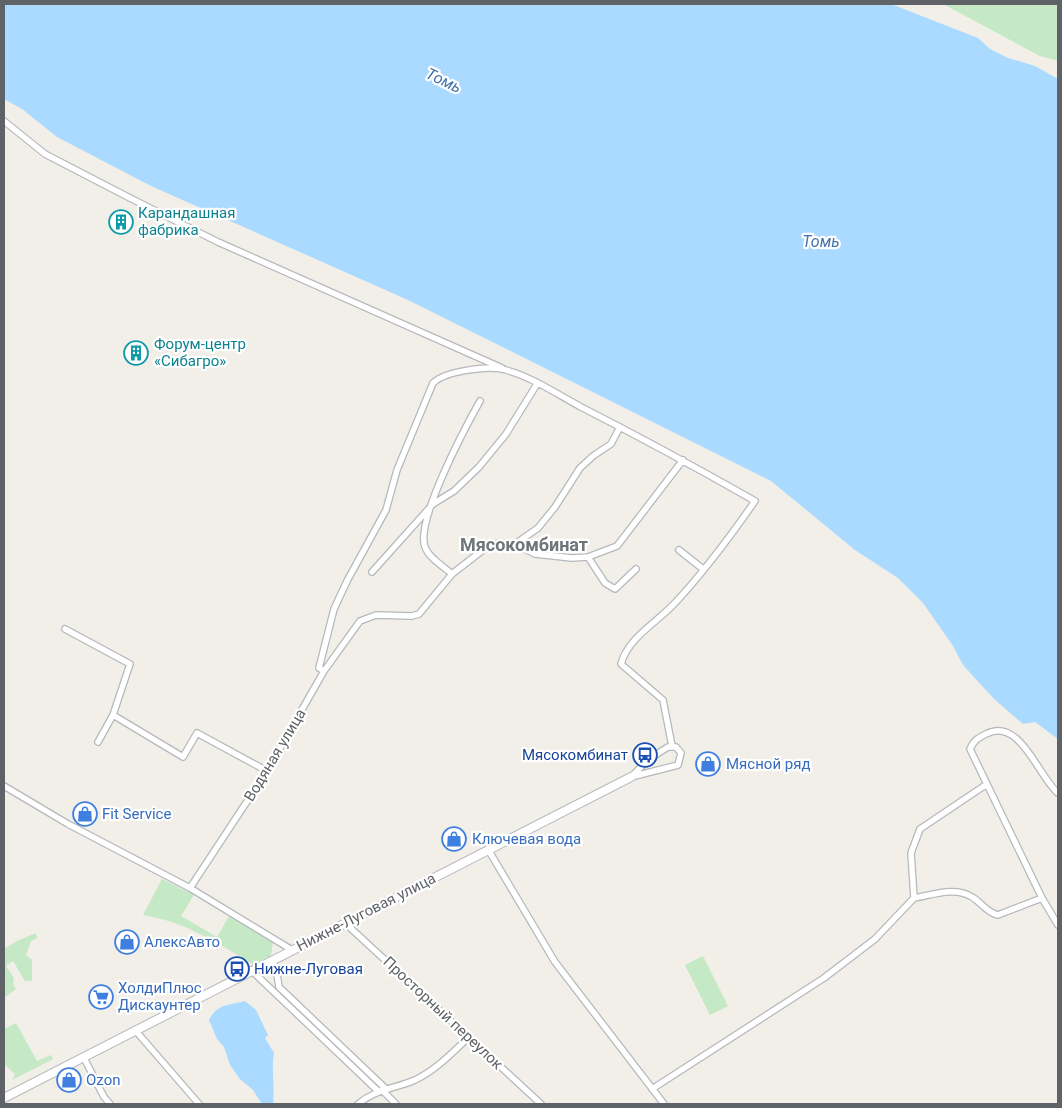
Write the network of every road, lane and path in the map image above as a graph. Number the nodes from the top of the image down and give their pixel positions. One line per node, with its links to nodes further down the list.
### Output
1 (4, 121): 2 (street)
2 (504, 369): 3 (street); 16 (street)
3 (537, 384): 5 (street); 7 (street)
4 (480, 401): 7 (street)
5 (620, 427): 6 (street); 8 (street)
6 (683, 460): 10 (street); 12 (street)
7 (433, 504): 13 (street); 14 (street)
8 (514, 544): 10 (street); 14 (street)
9 (679, 550): 12 (street)
10 (588, 557): 11 (street)
11 (636, 569)
12 (703, 570): 19 (street)
13 (372, 572)
14 (452, 574): 16 (street, Водяная улица)
15 (65, 629): 17 (street)
16 (324, 671): 20 (street, Водяная улица)
17 (113, 715): 18 (street); 20 (street)
18 (98, 742)
19 (672, 746): 21 (street); 21 (street)
20 (268, 771): 26 (street, Водяная улица)
21 (631, 777): 25 (street, Нижне-Луговая улица)
22 (987, 784): 24 (street); 27 (street); 28 (street)
23 (4, 786): 26 (street)
24 (1058, 793)
25 (489, 850): 29 (street, Нижне-Луговая улица); 37 (street)
26 (190, 888): 31 (street)
27 (914, 898): 28 (street); 37 (street)
28 (1042, 898): 30 (street)
29 (345, 922): 31 (street, Нижне-Луговая улица); 35 (street, Просторный переулок)
30 (1058, 925)
31 (292, 950): 32 (street, Нижне-Луговая улица)
32 (271, 960): 33 (street, Нижне-Луговая улица); 38 (street)
33 (252, 970): 34 (street, Нижне-Луговая улица); 38 (street)
34 (135, 1030): 36 (street, Нижне-Луговая улица); 41 (street)
35 (469, 1037): 38 (street); 44 (street, Просторный переулок)
36 (84, 1058): 39 (street, Нижне-Луговая улица); 40 (street)
37 (652, 1089): 45 (street)
38 (382, 1090): 42 (street); 43 (street)
39 (4, 1098)
40 (110, 1104)
41 (199, 1104)
42 (358, 1104)
43 (396, 1104)
44 (541, 1104)
45 (664, 1104)

